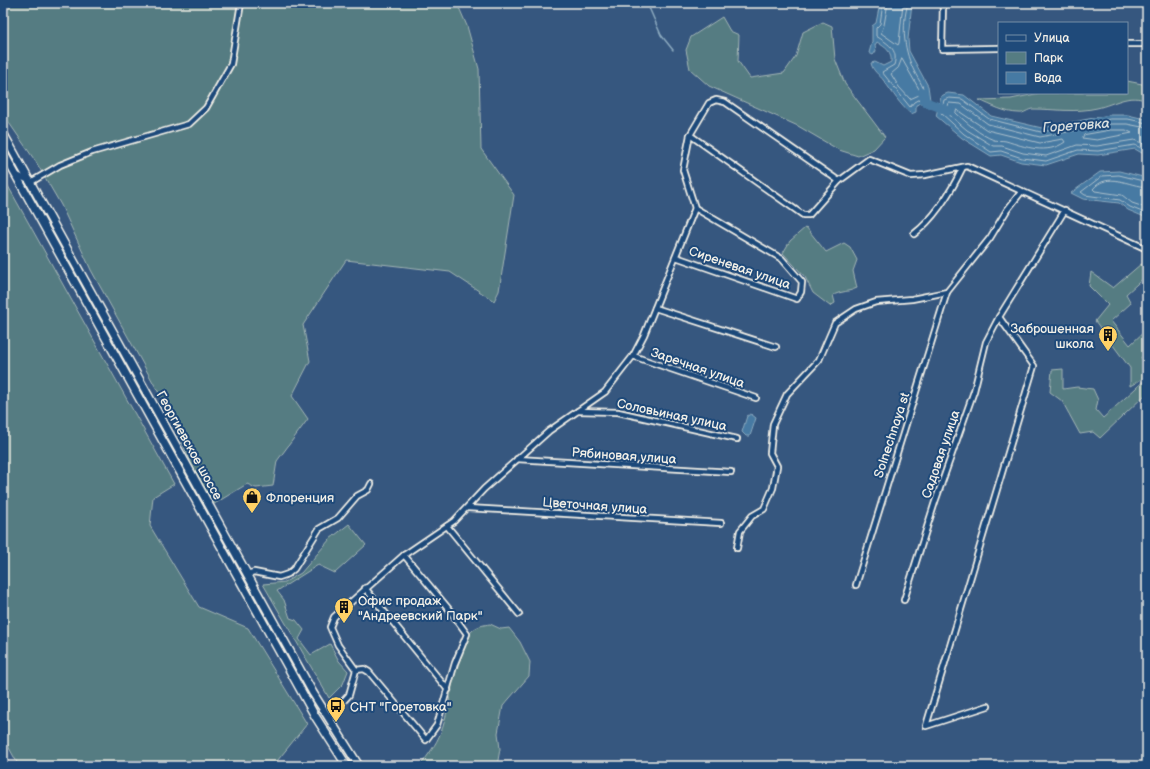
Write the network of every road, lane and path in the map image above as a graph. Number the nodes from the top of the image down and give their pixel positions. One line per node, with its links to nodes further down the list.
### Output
1 (241, 3): 12 (street)
2 (943, 3): 5 (street)
3 (1128, 44): 4 (street)
4 (1147, 44)
5 (998, 48)
6 (3, 133): 12 (main road, Георгиевское шоссе)
7 (690, 135): 11 (street); 11 (street); 14 (street)
8 (3, 152): 10 (main road, Георгиевское шоссе)
9 (963, 167): 11 (street); 13 (street); 16 (street)
10 (16, 174): 12 (street); 44 (main road, Георгиевское шоссе)
11 (839, 181)
12 (31, 182): 35 (main road, Георгиевское шоссе)
13 (1022, 192): 15 (street); 19 (street)
14 (695, 208): 18 (street); 18 (street, Сиреневая улица)
15 (1066, 210): 17 (street); 21 (street, Садовая улица)
16 (914, 234)
17 (1147, 249)
18 (676, 257): 20 (street)
19 (946, 292): 33 (street); 36 (street, Solnechnaya st)
20 (655, 308): 22 (street); 23 (street)
21 (999, 317): 38 (street, Садовая улица); 42 (street)
22 (776, 347)
23 (633, 356): 24 (street, Заречная улица); 25 (street)
24 (756, 398)
25 (578, 411): 26 (street, Соловьиная улица); 27 (street)
26 (738, 439)
27 (517, 459): 28 (street, Рябиновая улица); 30 (street)
28 (731, 472)
29 (371, 484): 35 (street)
30 (467, 508): 31 (street, Цветочная улица); 32 (street)
31 (720, 523)
32 (447, 526): 34 (street); 39 (street)
33 (737, 548)
34 (404, 555): 37 (street); 41 (street)
35 (247, 574): 43 (main road, Георгиевское шоссе)
36 (856, 585)
37 (366, 588): 40 (street); 41 (street)
38 (904, 600)
39 (519, 614)
40 (356, 670): 41 (street); 43 (street)
41 (448, 690)
42 (988, 706)
43 (328, 718): 45 (main road, Георгиевское шоссе)
44 (347, 766)
45 (359, 766)

